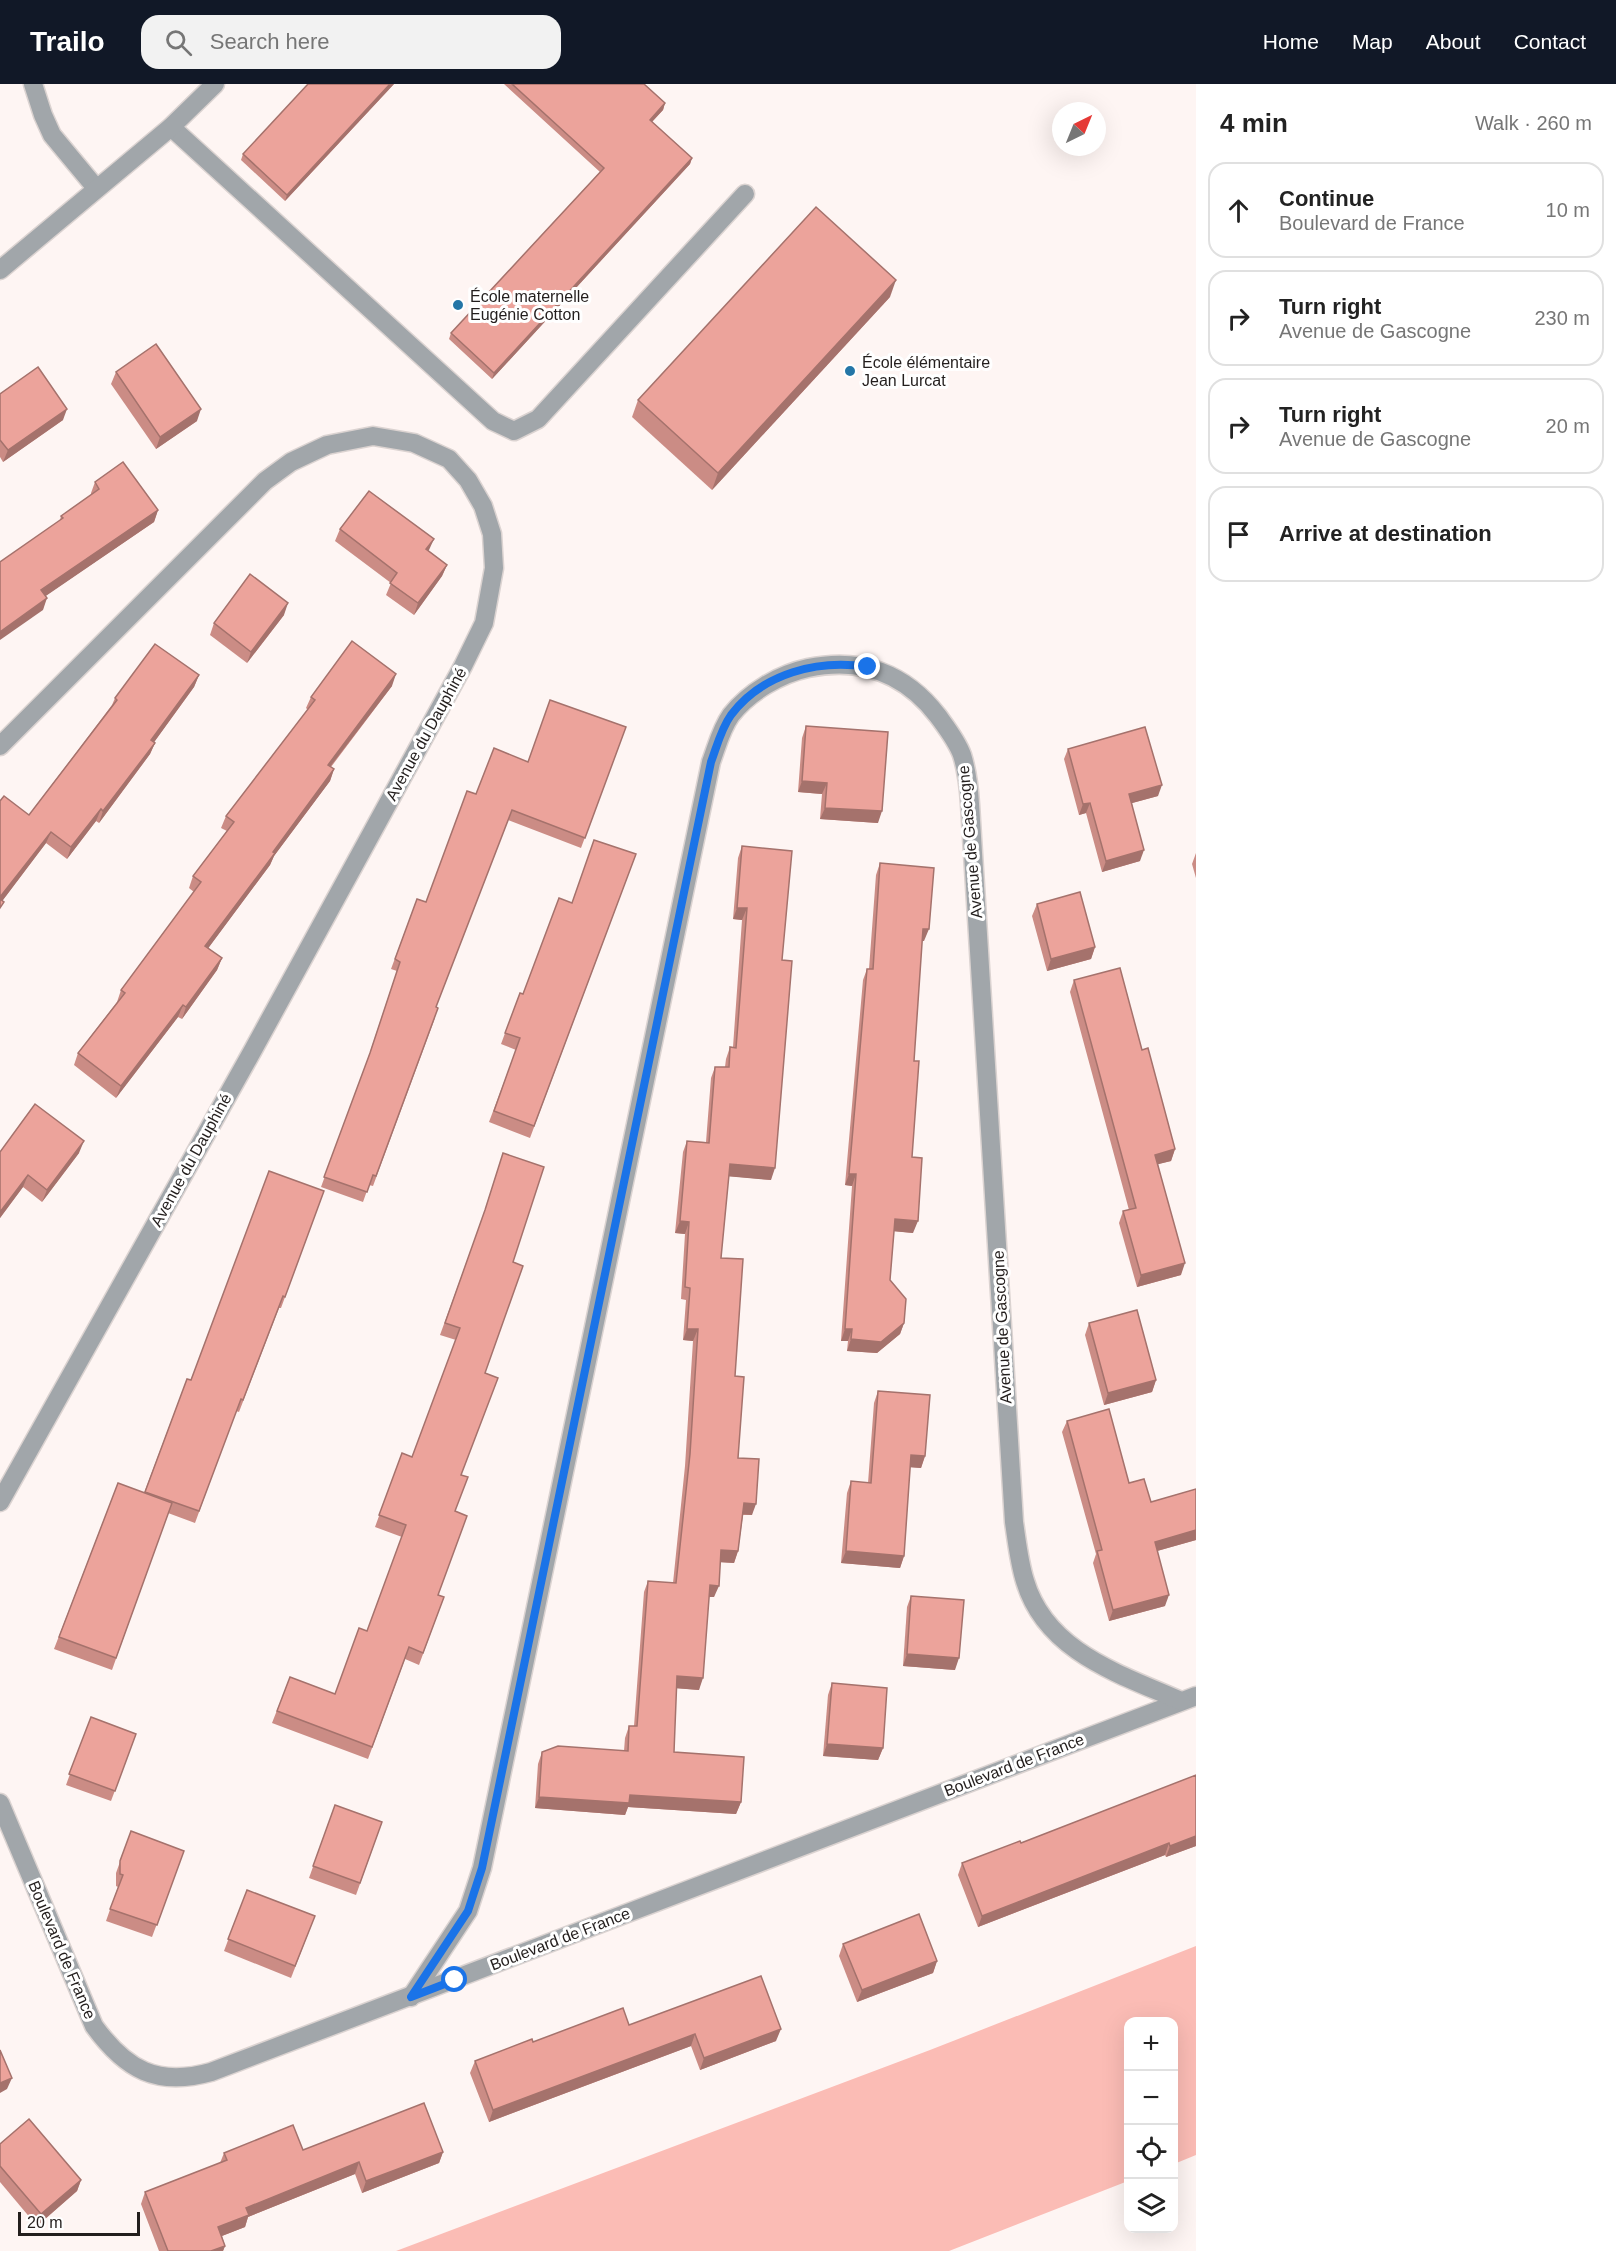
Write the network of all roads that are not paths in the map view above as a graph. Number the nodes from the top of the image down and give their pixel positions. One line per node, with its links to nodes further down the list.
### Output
1 (33, 84): 4 (street)
2 (216, 84): 3 (street)
3 (171, 127): 4 (street); 5 (street)
4 (96, 188): 6 (street)
5 (745, 194)
6 (0, 270)
7 (0, 746): 8 (street, Avenue du Dauphiné)
8 (0, 1502)
9 (1188, 1699): 11 (street, Boulevard de France); 11 (street, Avenue de Gascogne)
10 (0, 1803): 11 (street, Boulevard de France)
11 (411, 1997)

